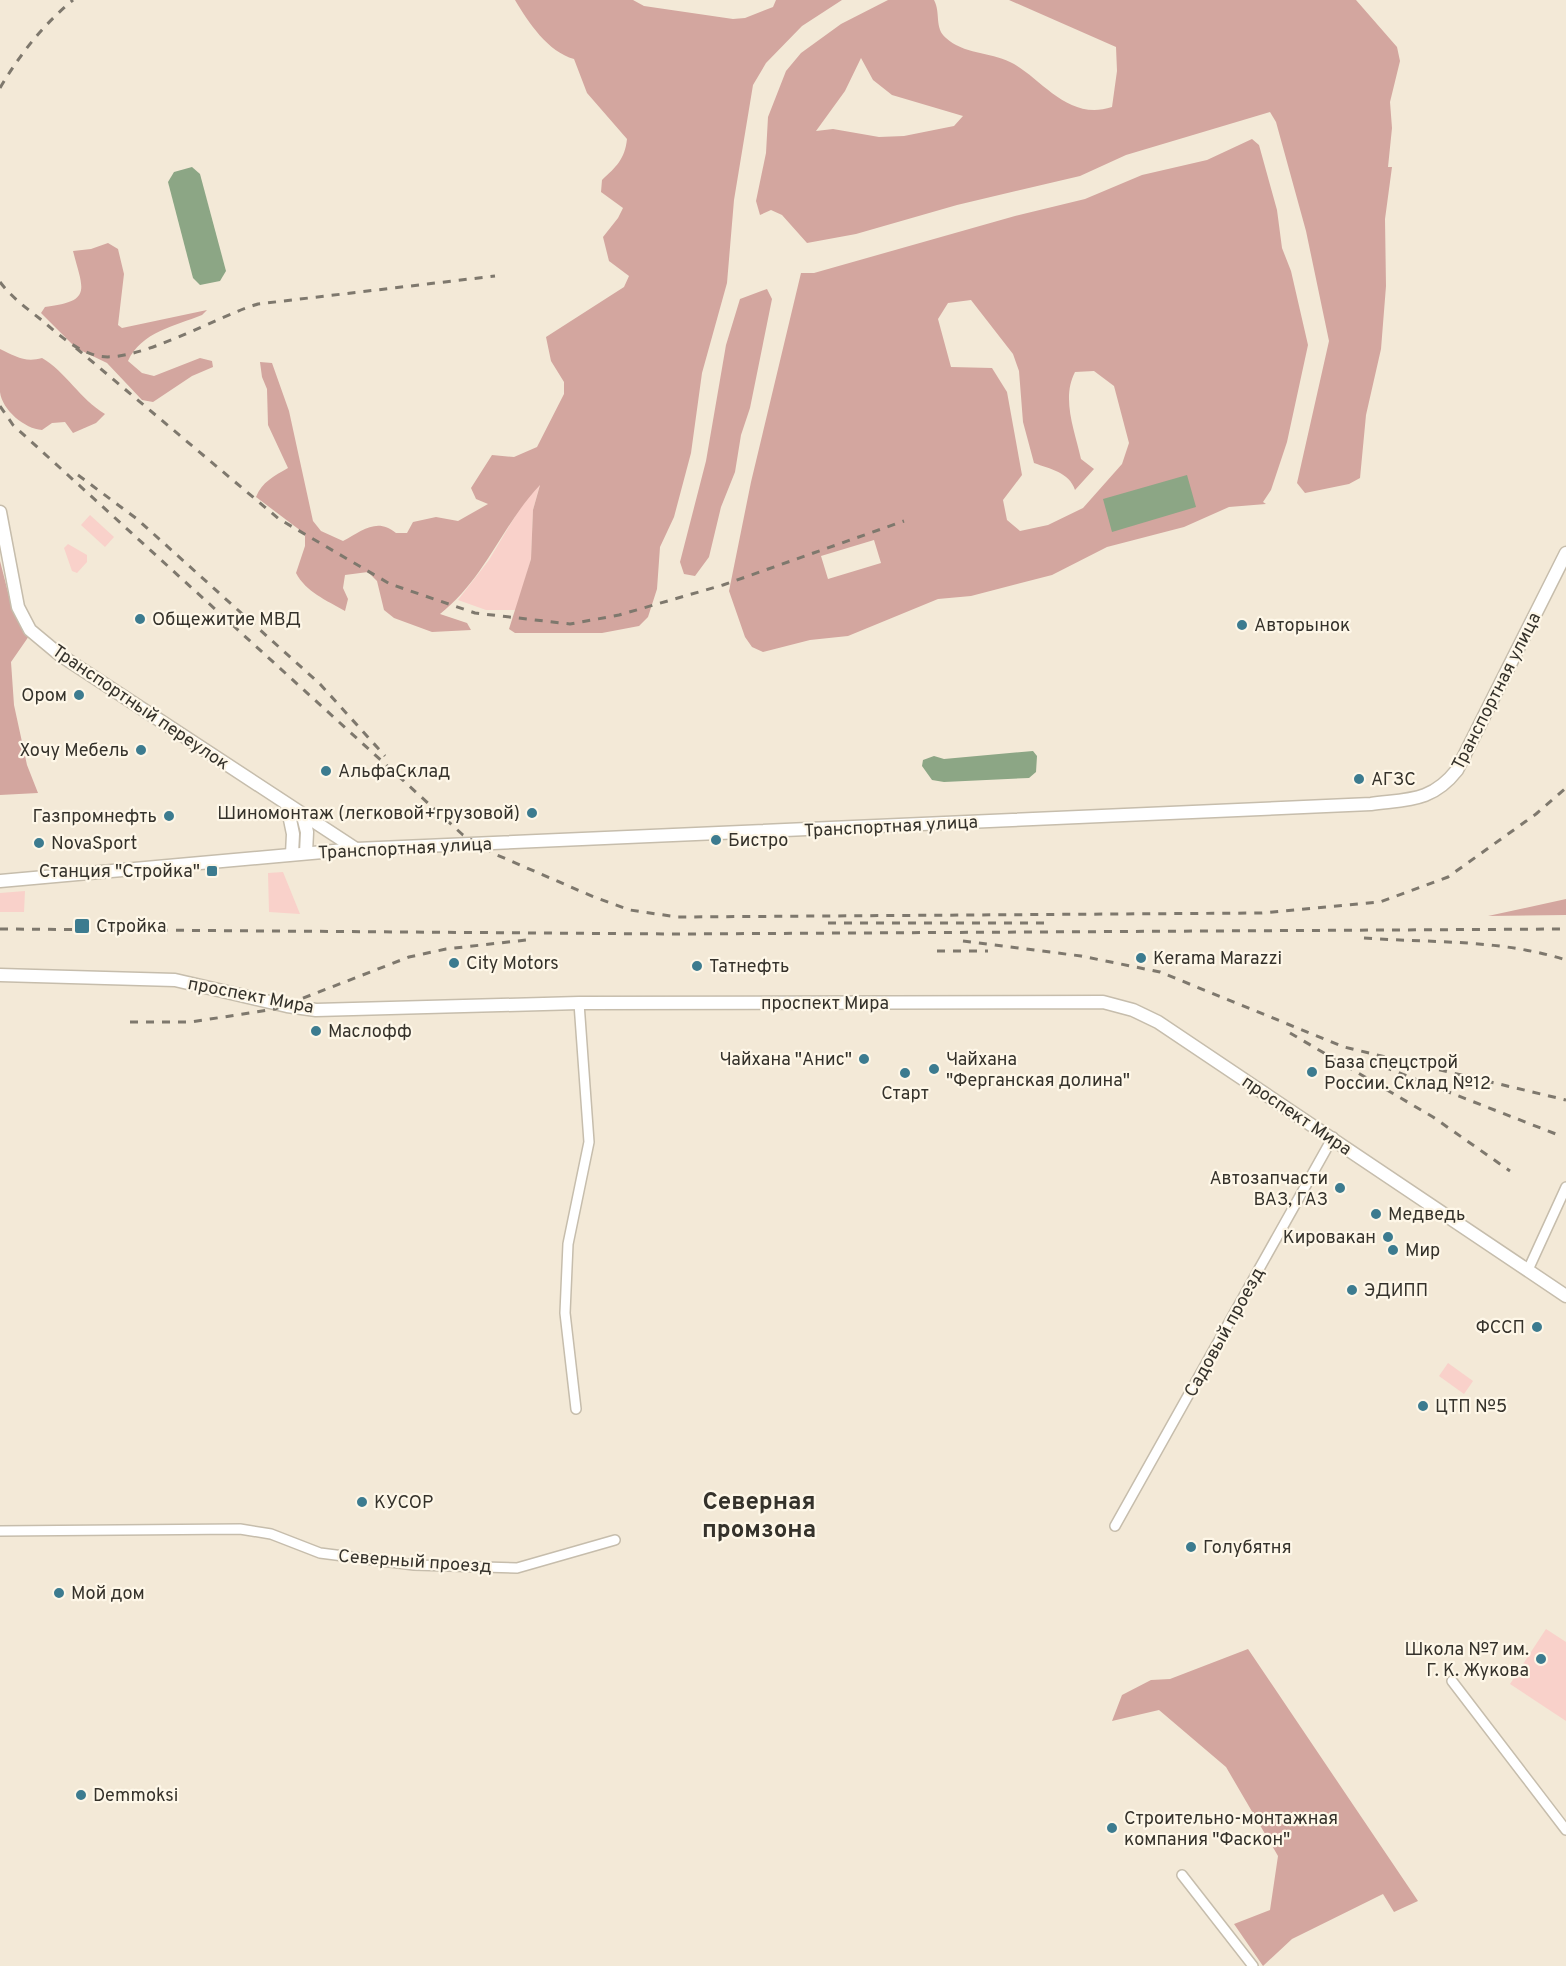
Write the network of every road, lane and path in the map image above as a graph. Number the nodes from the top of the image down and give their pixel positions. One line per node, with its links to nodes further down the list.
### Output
1 (0, 512): 3 (street, Транспортный переулок)
2 (1566, 553): 5 (street, Транспортная улица)
3 (287, 805): 4 (street, Транспортный переулок); 7 (street)
4 (303, 816): 5 (street, Транспортный переулок); 6 (street)
5 (356, 849): 6 (street, Транспортная улица)
6 (306, 853): 7 (street, Транспортная улица)
7 (292, 854): 8 (street, Транспортная улица)
8 (0, 881)
9 (0, 975): 10 (street, проспект Мира)
10 (579, 1004): 11 (street, проспект Мира); 15 (street)
11 (1333, 1137): 13 (street, проспект Мира); 16 (street, Садовый проезд)
12 (1566, 1187): 13 (street)
13 (1528, 1270): 14 (street, проспект Мира)
14 (1566, 1296)
15 (576, 1408)
16 (1115, 1526)
17 (0, 1532): 18 (street, Северный проезд)
18 (615, 1540)
19 (1452, 1682): 20 (street)
20 (1566, 1830)
21 (1182, 1875): 22 (street)
22 (1252, 1966)

